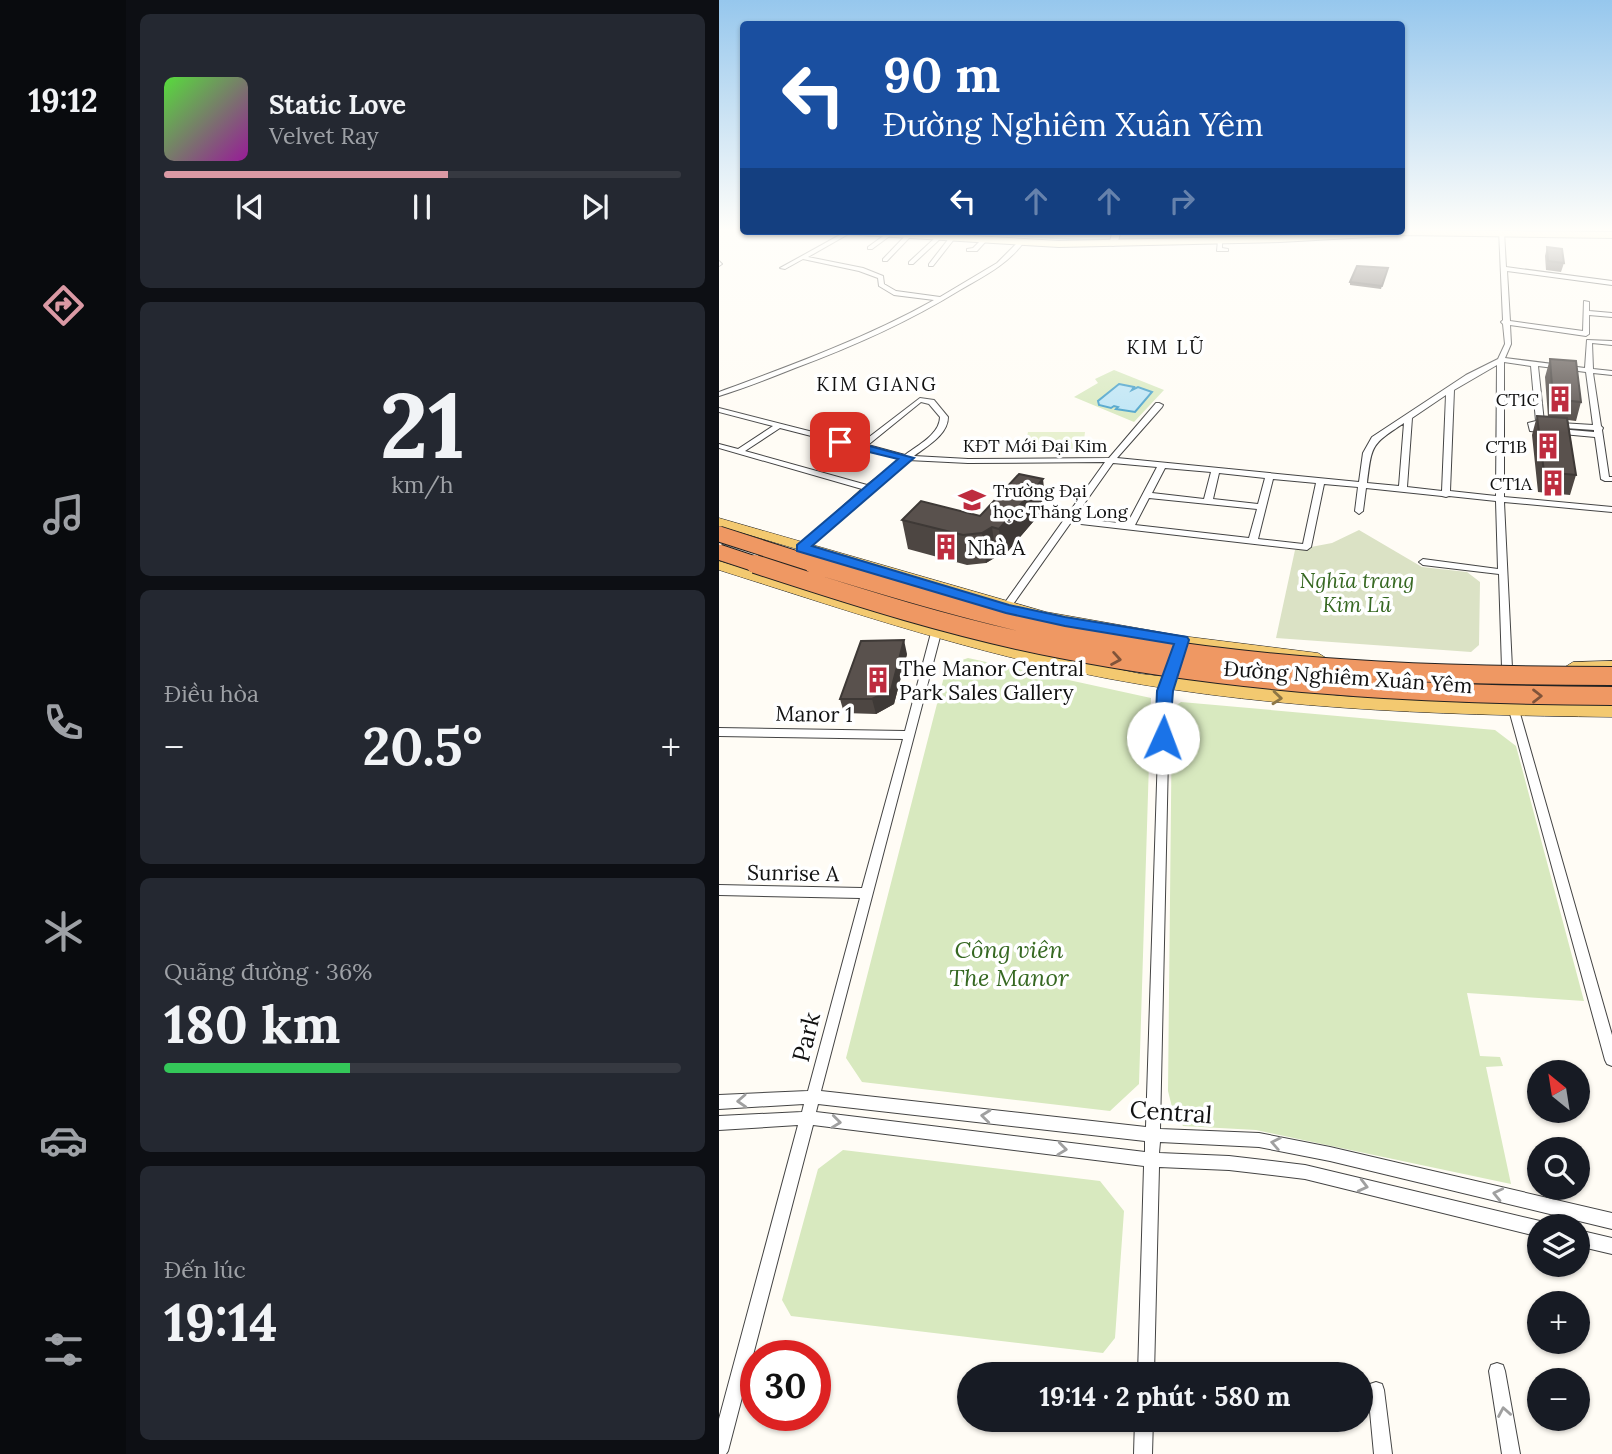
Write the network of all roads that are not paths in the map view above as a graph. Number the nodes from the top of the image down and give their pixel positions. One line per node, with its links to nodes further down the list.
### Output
1 (934, 298): 3 (street)
2 (1505, 298): 7 (street)
3 (942, 299): 14 (street)
4 (1586, 302): 5 (street)
5 (1586, 313): 6 (street); 7 (street)
6 (1612, 315)
7 (1505, 322): 9 (street)
8 (1612, 343): 11 (street)
9 (1501, 359): 10 (street); 13 (street); 37 (street)
10 (1534, 365): 11 (street); 19 (street)
11 (1589, 371): 12 (street); 19 (street)
12 (1612, 373)
13 (1450, 390): 17 (street); 35 (street)
14 (719, 394)
15 (1159, 405): 25 (street)
16 (719, 410): 18 (street, KĐT Mới Đại Kim)
17 (1408, 417): 31 (street); 33 (street)
18 (778, 426): 22 (street, KĐT Mới Đại Kim); 23 (street)
19 (1599, 431): 20 (street); 29 (street)
20 (1612, 431)
21 (719, 446): 23 (street)
22 (861, 447): 24 (street, KĐT Mới Đại Kim); 24 (street, KĐT Mới Đại Kim)
23 (740, 451): 32 (street)
24 (908, 458): 25 (street, KĐT Mới Đại Kim); 32 (street)
25 (1111, 460): 26 (street, KĐT Mới Đại Kim); 53 (street)
26 (1162, 465): 27 (street, KĐT Mới Đại Kim); 34 (street)
27 (1215, 471): 28 (street, KĐT Mới Đại Kim); 36 (street)
28 (1270, 476): 30 (street, KĐT Mới Đại Kim); 39 (street)
29 (1612, 479)
30 (1320, 481): 31 (street, KĐT Mới Đại Kim); 47 (street)
31 (1361, 486): 33 (street, KĐT Mới Đại Kim); 41 (street)
32 (868, 488): 48 (street)
33 (1403, 490): 35 (street, KĐT Mới Đại Kim)
34 (1146, 495): 36 (street); 45 (street)
35 (1446, 495): 37 (street, KĐT Mới Đại Kim)
36 (1208, 501): 39 (street)
37 (1500, 501): 38 (street, KĐT Mới Đại Kim); 52 (street)
38 (1535, 506): 40 (street); 42 (street)
39 (1261, 507): 47 (street)
40 (1612, 510)
41 (1359, 511)
42 (1612, 516)
43 (719, 522): 48 (main road, Đường Nghiêm Xuân Yêm)
44 (1084, 522): 45 (street)
45 (1130, 527): 47 (street)
46 (719, 534): 58 (highway, bridge)
47 (1253, 541)
48 (802, 548): 53 (main road, Đường Nghiêm Xuân Yêm)
49 (719, 552): 60 (highway, one-way to 60, bridge)
50 (1423, 562): 52 (street)
51 (719, 565): 54 (main road, Đường Nghiêm Xuân Yêm)
52 (1503, 572): 57 (street)
53 (1006, 608): 55 (main road, Đường Nghiêm Xuân Yêm)
54 (936, 633): 59 (main road, Đường Nghiêm Xuân Yêm); 64 (street, Park)
55 (1182, 640): 57 (main road, Đường Nghiêm Xuân Yêm); 59 (main road)
56 (1612, 666): 57 (main road, Đường Nghiêm Xuân Yêm)
57 (1507, 668)
58 (1612, 676)
59 (1169, 684): 61 (main road, Đường Nghiêm Xuân Yêm, one-way to 61); 73 (street)
60 (1612, 695)
61 (1514, 710): 62 (main road, Đường Nghiêm Xuân Yêm); 67 (street)
62 (1612, 711)
63 (719, 732): 64 (street, Manor 1)
64 (909, 735): 66 (street, Park)
65 (719, 890): 66 (street, Sunrise A)
66 (867, 893): 69 (street, Park)
67 (1607, 1027): 68 (street)
68 (1612, 1060)
69 (814, 1097): 70 (street, Central, one-way to 70); 71 (street, Park); 73 (street, Central, one-way to 69)
70 (719, 1102)
71 (808, 1118): 72 (street); 74 (street, one-way to 74); 83 (street, Park)
72 (719, 1124)
73 (1151, 1135): 74 (street); 75 (street, Central, one-way to 73)
74 (1150, 1160): 76 (street, one-way to 76); 79 (street)
75 (1612, 1221)
76 (1527, 1226)
77 (1590, 1241): 78 (street)
78 (1612, 1246)
79 (1146, 1362)
80 (1497, 1371): 86 (street, one-way to 80)
81 (1376, 1390): 85 (street)
82 (1144, 1432): 84 (street)
83 (719, 1451)
84 (1143, 1454)
85 (1383, 1454)
86 (1511, 1454)

